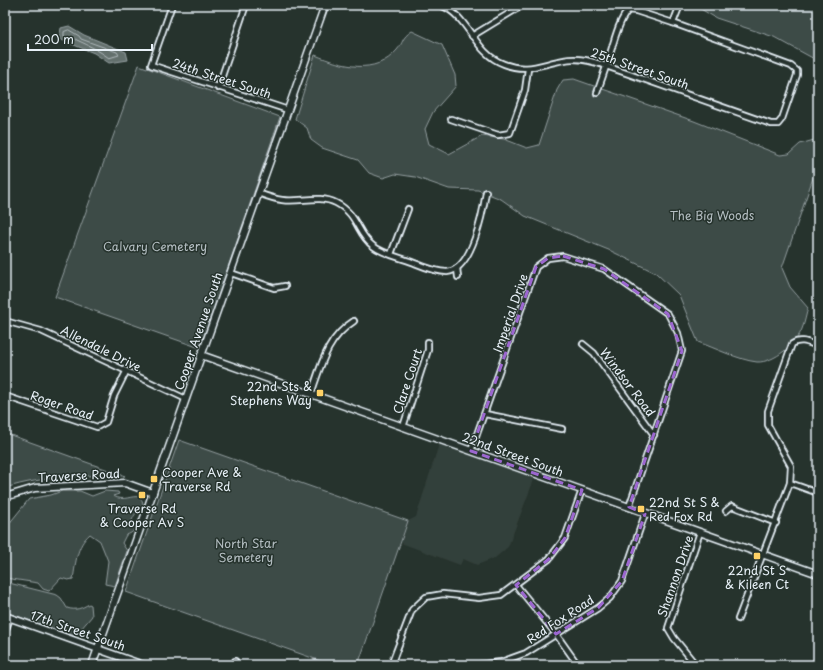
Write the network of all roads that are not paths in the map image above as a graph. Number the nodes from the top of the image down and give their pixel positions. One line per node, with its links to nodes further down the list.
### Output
1 (172, 5): 11 (street, 24th Street South)
2 (246, 5): 11 (street)
3 (325, 5): 13 (street, Cooper Avenue South)
4 (440, 5): 8 (street, 25th Street South)
5 (523, 5): 8 (street)
6 (680, 5): 7 (street)
7 (673, 23): 9 (street); 9 (street, 25th Street South)
8 (472, 36): 10 (street, 25th Street South)
9 (606, 66): 10 (street, 25th Street South); 12 (street)
10 (528, 69): 14 (street)
11 (218, 88): 13 (street, 24th Street South)
12 (597, 93)
13 (288, 110): 16 (street, Cooper Avenue South)
14 (451, 119)
15 (486, 192): 19 (street)
16 (258, 194): 18 (street); 20 (street, Cooper Avenue South)
17 (408, 209): 18 (street)
18 (391, 254): 19 (street)
19 (457, 268): 21 (street)
20 (231, 272): 22 (street); 28 (street, Cooper Avenue South)
21 (458, 277)
22 (284, 286)
23 (5, 321): 29 (street, Allendale Drive)
24 (354, 321): 30 (street)
25 (428, 342): 34 (street, Clare Court)
26 (583, 344): 36 (street, Windsor Road)
27 (818, 346): 38 (street)
28 (202, 355): 30 (street, 22nd Street South); 32 (street, Cooper Avenue South)
29 (126, 372): 31 (street, Roger Road); 32 (street, Allendale Drive)
30 (311, 394): 34 (street, 22nd Street South)
31 (5, 396)
32 (186, 399): 40 (street, Cooper Avenue South)
33 (485, 414): 35 (street); 36 (street, Imperial Drive); 37 (street, Imperial Drive)
34 (403, 427): 37 (street, 22nd Street South)
35 (562, 429)
36 (654, 434): 43 (street, Imperial Drive)
37 (471, 451): 39 (street, 22nd Street South)
38 (790, 483): 41 (street); 46 (street)
39 (582, 490): 43 (street, 22nd Street South); 50 (street)
40 (154, 493): 42 (street, Traverse Road); 55 (street, Cooper Avenue South)
41 (818, 493)
42 (5, 497)
43 (629, 507): 45 (street, 22nd Street South)
44 (726, 511): 46 (street)
45 (645, 514): 47 (street, 22nd Street South); 54 (street, Red Fox Road)
46 (776, 523): 48 (street)
47 (700, 532): 48 (street, 22nd Street South); 61 (street, Shannon Drive)
48 (764, 555): 49 (street, 22nd Street South); 52 (street)
49 (818, 574)
50 (516, 585): 54 (street); 58 (street)
51 (7, 617): 53 (street); 55 (street, 17th Street South)
52 (738, 619)
53 (5, 632)
54 (556, 634): 59 (street, Red Fox Road); 60 (street)
55 (98, 648): 56 (street, Cooper Avenue South); 57 (street, 17th Street South)
56 (92, 665)
57 (143, 665)
58 (391, 665)
59 (478, 665)
60 (578, 665)
61 (696, 665)

